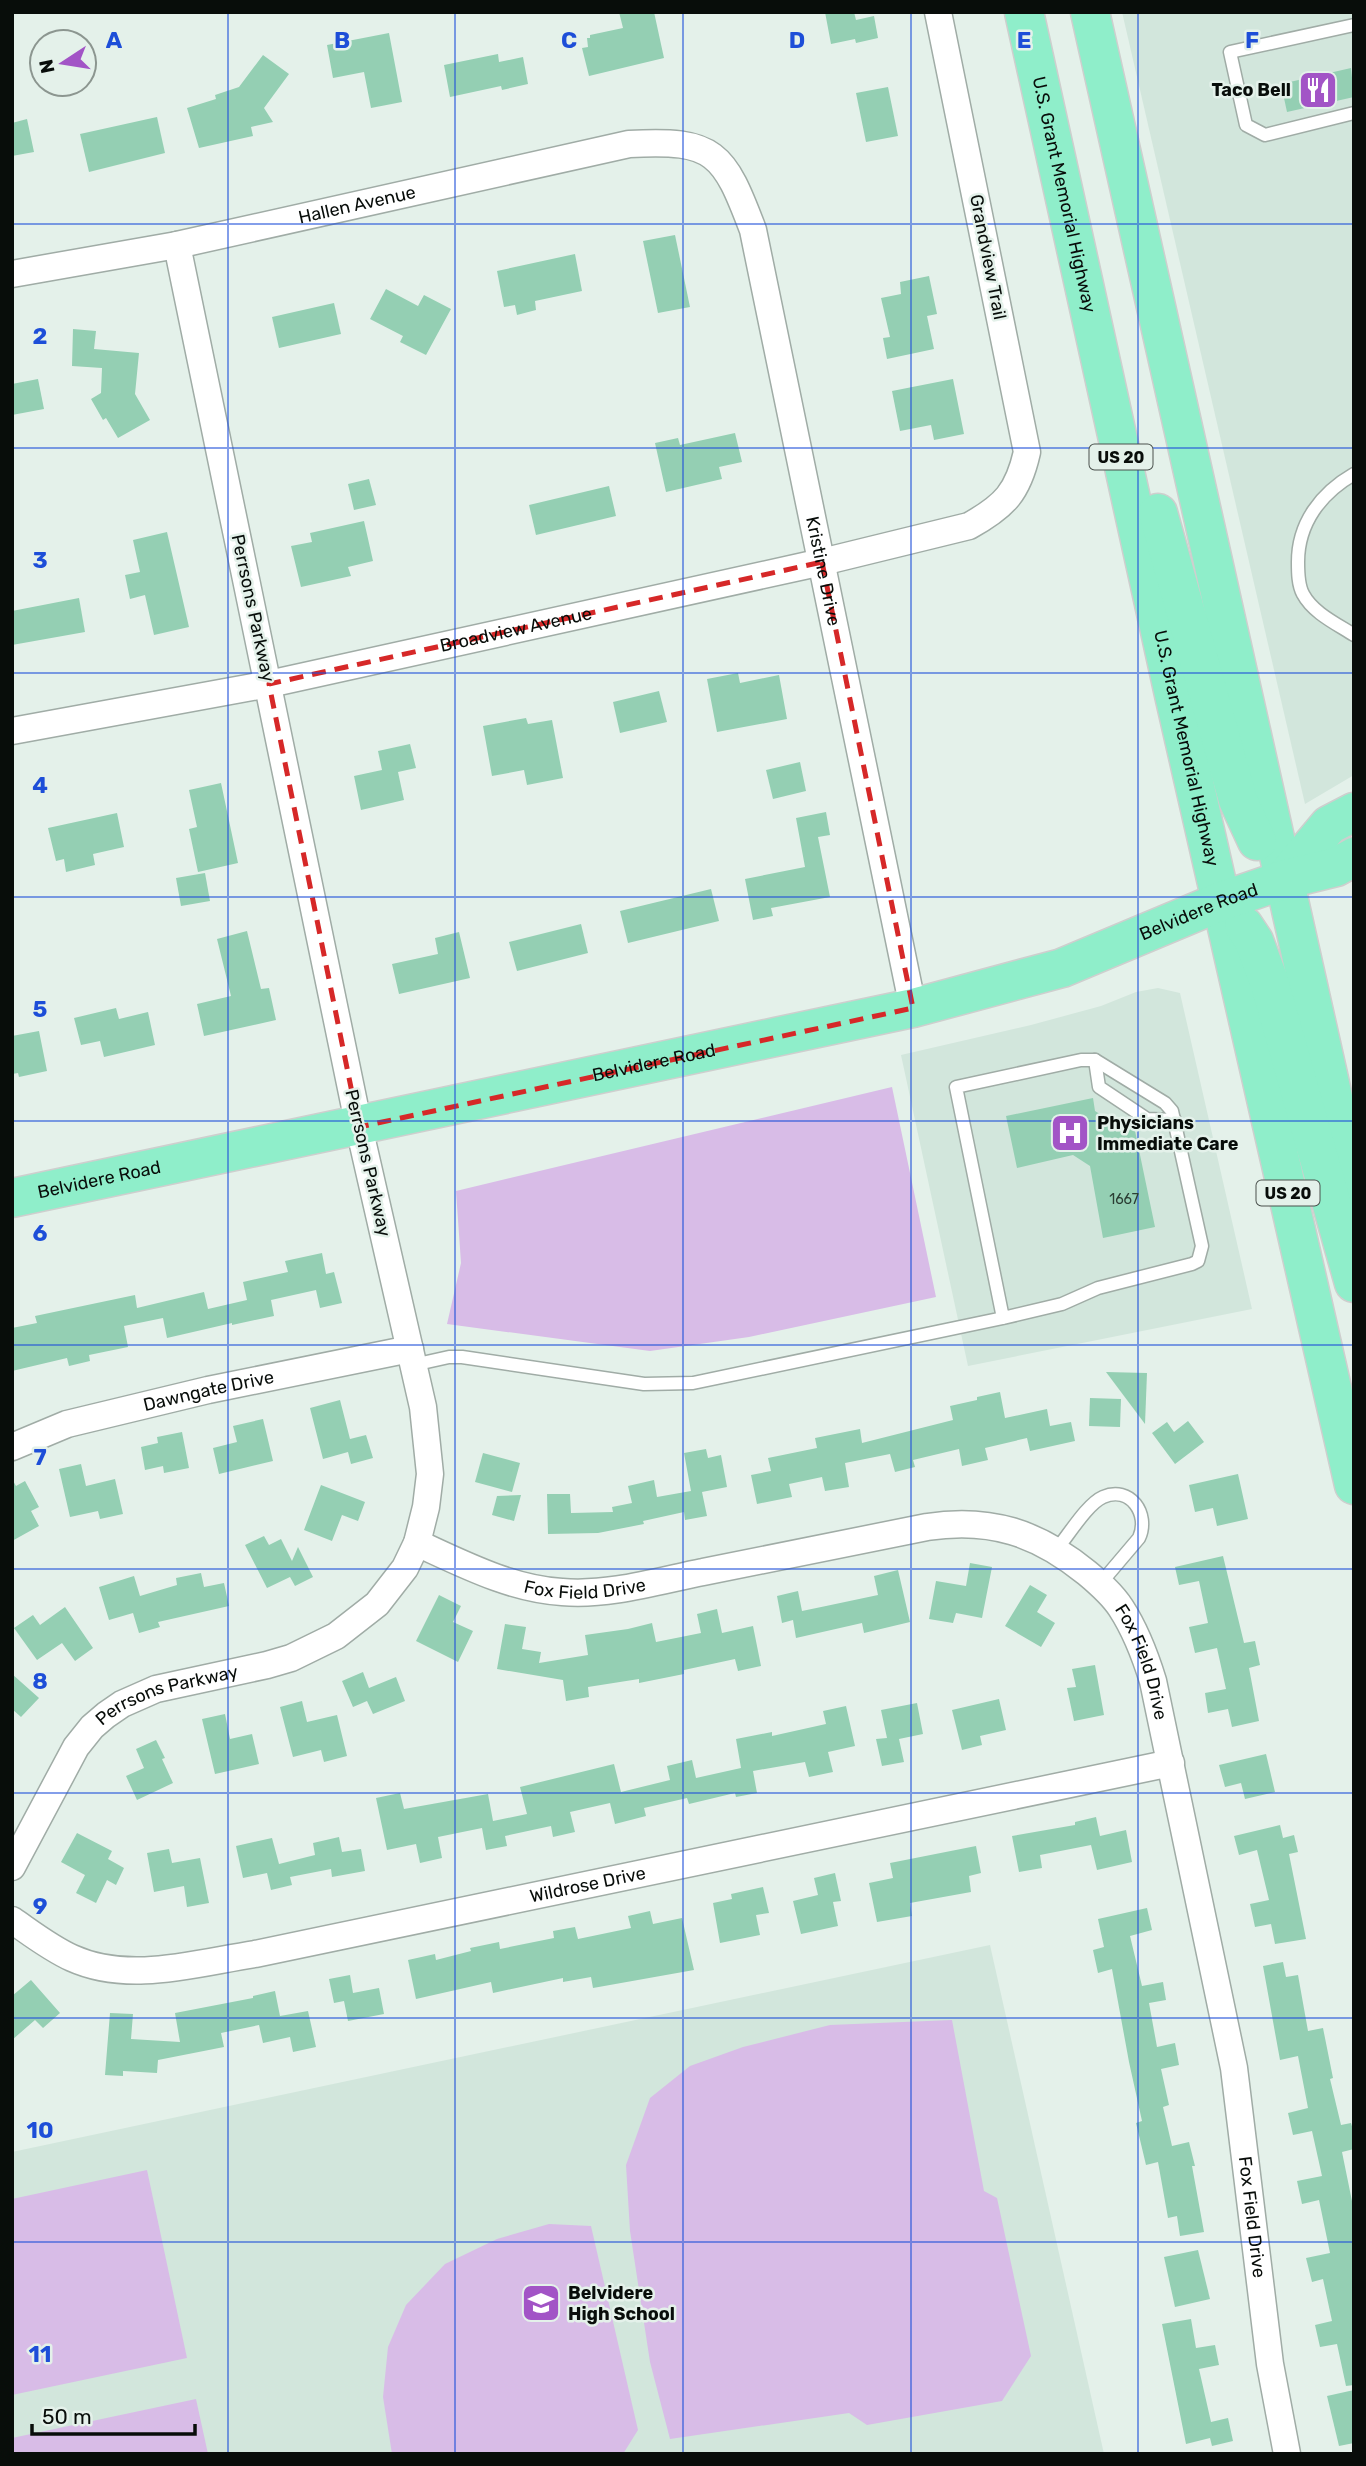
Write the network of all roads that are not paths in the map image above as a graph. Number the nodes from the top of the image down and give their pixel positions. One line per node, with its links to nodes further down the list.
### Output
1 (938, 12): 11 (street, Grandview Trail)
2 (1024, 12): 9 (main road, U.S. Grant Memorial Highway / US 20)
3 (1090, 12): 18 (main road)
4 (1354, 25): 5 (lane)
5 (1354, 113)
6 (701, 150): 7 (street, Hallen Avenue); 12 (street, Kristine Drive)
7 (177, 245): 8 (street, Hallen Avenue); 14 (street, Perrsons Parkway)
8 (12, 274)
9 (1087, 303): 18 (main road); 19 (main road, U.S. Grant Memorial Highway / US 20)
10 (1354, 474): 13 (lane)
11 (1008, 498): 12 (street, Broadview Avenue)
12 (822, 562): 14 (street, Broadview Avenue); 20 (street, Kristine Drive)
13 (1354, 635)
14 (269, 684): 15 (street, Broadview Avenue); 23 (street, Perrsons Parkway)
15 (12, 731)
16 (1354, 812): 18 (main road)
17 (1354, 858): 18 (main road, Belvidere Road)
18 (1283, 880): 19 (main road, Belvidere Road); 24 (main road)
19 (1222, 901): 20 (main road, Belvidere Road); 26 (main road); 30 (main road, U.S. Grant Memorial Highway / US 20)
20 (913, 1008): 23 (main road, Belvidere Road)
21 (1096, 1060): 22 (lane); 22 (lane); 27 (lane)
22 (1175, 1120): 27 (lane)
23 (359, 1127): 25 (main road, Belvidere Road); 28 (street, Perrsons Parkway)
24 (1354, 1191)
25 (12, 1198)
26 (1354, 1283)
27 (1003, 1318): 28 (lane)
28 (412, 1357): 29 (street, Dawngate Drive); 31 (street, Perrsons Parkway)
29 (12, 1447)
30 (1354, 1485)
31 (417, 1543): 32 (street, Fox Field Drive); 35 (street, Perrsons Parkway)
32 (1056, 1550): 33 (street, Fox Field Drive); 33 (lane)
33 (1100, 1584): 34 (street, Fox Field Drive)
34 (1171, 1763): 36 (street, Wildrose Drive); 37 (street, Fox Field Drive)
35 (12, 1867)
36 (12, 1920)
37 (1287, 2454)

